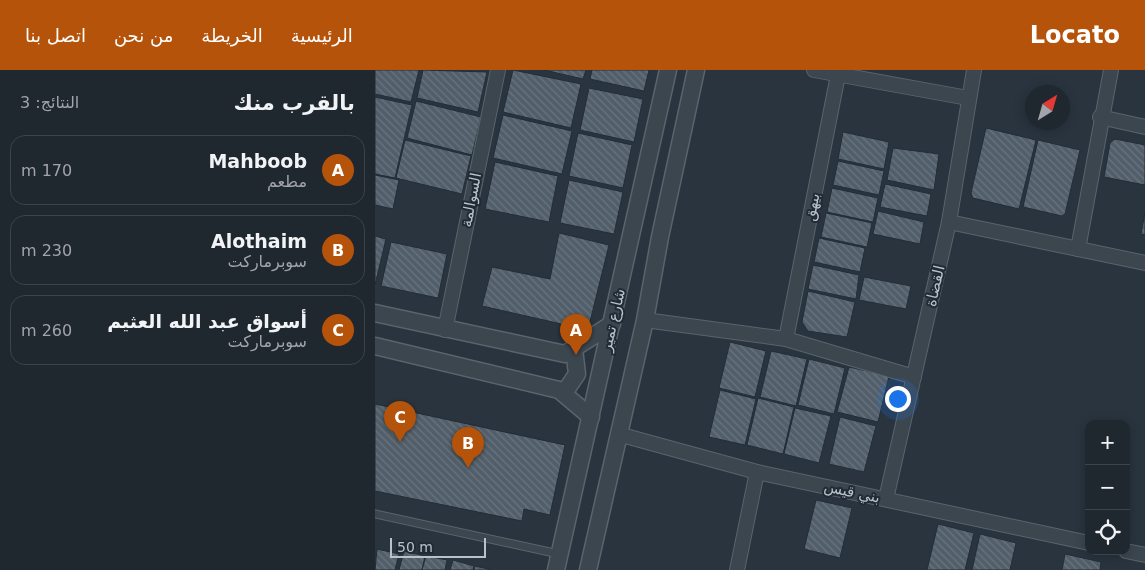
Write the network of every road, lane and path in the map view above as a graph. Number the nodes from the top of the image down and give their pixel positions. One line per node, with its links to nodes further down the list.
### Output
1 (498, 70): 19 (street, السوالمة)
2 (668, 70): 11 (street, شارع تمير)
3 (696, 70): 12 (street)
4 (814, 70): 7 (street)
5 (974, 70): 8 (street, القضاة)
6 (1111, 70): 9 (street)
7 (838, 75): 8 (street); 20 (street, بيهق)
8 (968, 98): 13 (street, القضاة)
9 (1100, 117): 10 (street); 14 (street)
10 (1145, 127)
11 (653, 142): 12 (street); 18 (street, شارع تمير)
12 (679, 148): 17 (street)
13 (949, 222): 14 (street); 23 (street, القضاة)
14 (1078, 249): 15 (street)
15 (1145, 263)
16 (375, 313): 19 (street)
17 (645, 320): 20 (street); 26 (street)
18 (612, 324): 22 (street); 25 (street, شارع تمير)
19 (445, 330): 22 (street)
20 (786, 339): 23 (street)
21 (375, 346): 24 (street)
22 (574, 349): 24 (street)
23 (914, 377): 28 (street, القضاة)
24 (564, 393): 25 (street)
25 (591, 417): 32 (street, شارع تمير)
26 (618, 434): 27 (street, بني قيس); 35 (street)
27 (757, 472): 28 (street, بني قيس); 36 (street)
28 (885, 499): 30 (street, بني قيس)
29 (375, 514): 32 (lane)
30 (1085, 542)
31 (1130, 552): 33 (street)
32 (559, 554): 34 (street, شارع تمير)
33 (1145, 555)
34 (557, 570)
35 (588, 570)
36 (737, 570)

